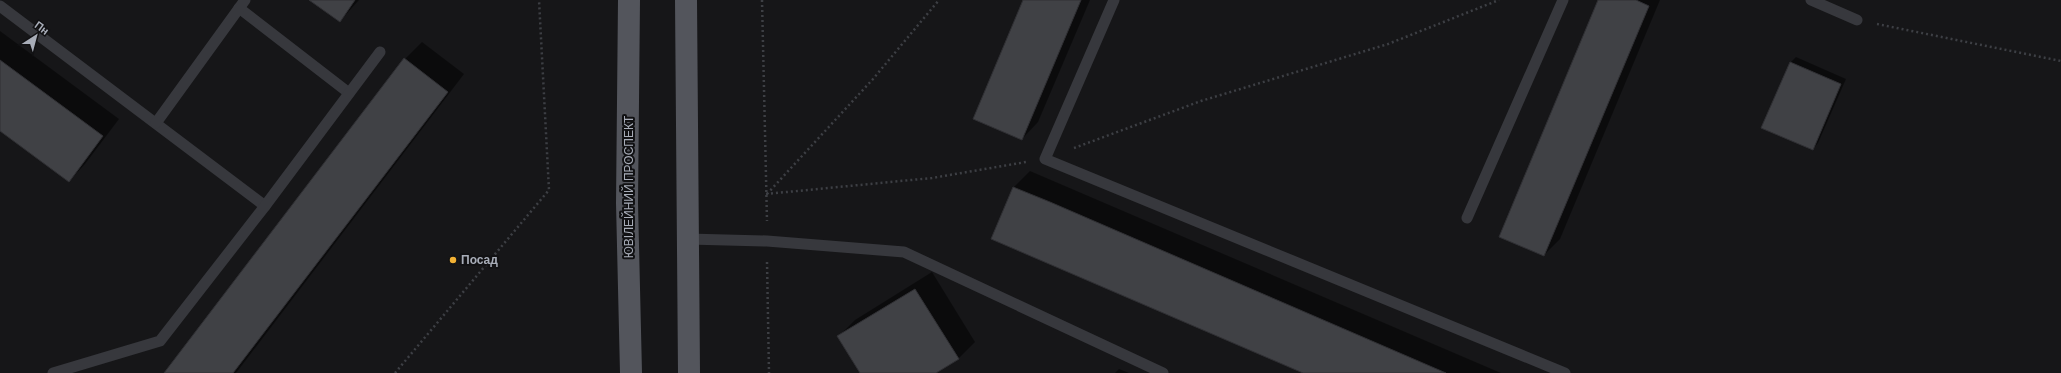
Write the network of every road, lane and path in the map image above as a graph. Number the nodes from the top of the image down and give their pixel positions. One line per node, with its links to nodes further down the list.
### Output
1 (539, 0): 24 (path)
2 (629, 0): 25 (main road, ЮВІЛЕЙНИЙ ПРОСПЕКТ)
3 (686, 0): 21 (main road)
4 (762, 0): 18 (path)
5 (939, 0): 18 (path)
6 (1114, 0): 17 (lane)
7 (1499, 0): 17 (path)
8 (1563, 0): 20 (lane)
9 (1811, 0): 12 (lane)
10 (242, 4): 15 (lane); 16 (lane)
11 (0, 6): 16 (lane)
12 (1857, 20): 14 (path)
13 (380, 52): 15 (lane)
14 (2061, 61)
15 (350, 93): 19 (lane)
16 (156, 123): 19 (lane)
17 (1045, 158): 18 (path); 29 (lane)
18 (766, 194): 22 (path)
19 (265, 206): 23 (lane)
20 (1467, 218)
21 (688, 239): 22 (lane); 26 (main road)
22 (767, 240): 27 (path); 28 (lane)
23 (52, 373)
24 (395, 373)
25 (631, 373)
26 (689, 373)
27 (769, 373)
28 (1163, 373)
29 (1565, 373)

